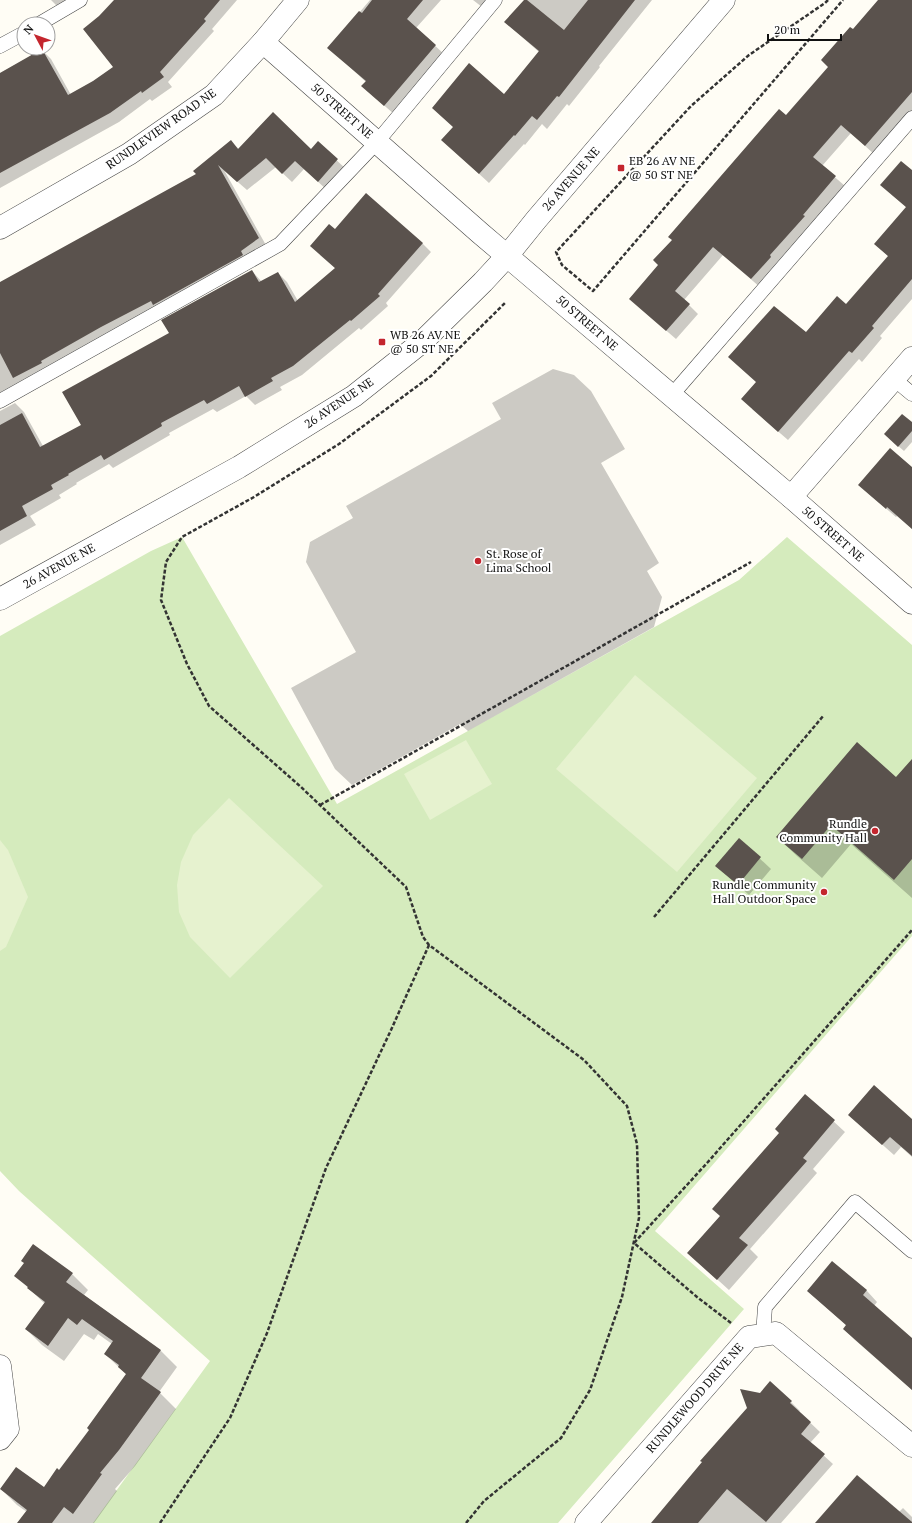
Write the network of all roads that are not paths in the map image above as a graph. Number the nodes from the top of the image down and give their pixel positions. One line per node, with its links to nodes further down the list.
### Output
1 (80, 0): 5 (lane)
2 (298, 0): 7 (street, RUNDLEVIEW ROAD NE)
3 (495, 0): 10 (lane)
4 (724, 0): 12 (street, 26 AVENUE NE)
5 (53, 16)
6 (16, 37): 8 (lane)
7 (263, 42): 10 (street, 50 STREET NE); 11 (street, RUNDLEVIEW ROAD NE)
8 (0, 46)
9 (912, 118): 16 (lane)
10 (377, 142): 12 (street, 50 STREET NE); 17 (lane)
11 (0, 228)
12 (507, 256): 16 (street, 50 STREET NE); 19 (street, 26 AVENUE NE)
13 (912, 358): 14 (street)
14 (894, 379): 15 (lane); 18 (street)
15 (912, 394)
16 (671, 396): 18 (street, 50 STREET NE)
17 (0, 401)
18 (791, 497): 20 (street, 50 STREET NE)
19 (0, 599)
20 (912, 604)
21 (912, 1251): 22 (lane)
22 (756, 1336): 25 (street); 26 (street, RUNDLEWOOD DRIVE NE)
23 (0, 1366): 24 (street)
24 (0, 1439)
25 (912, 1446)
26 (586, 1523)

